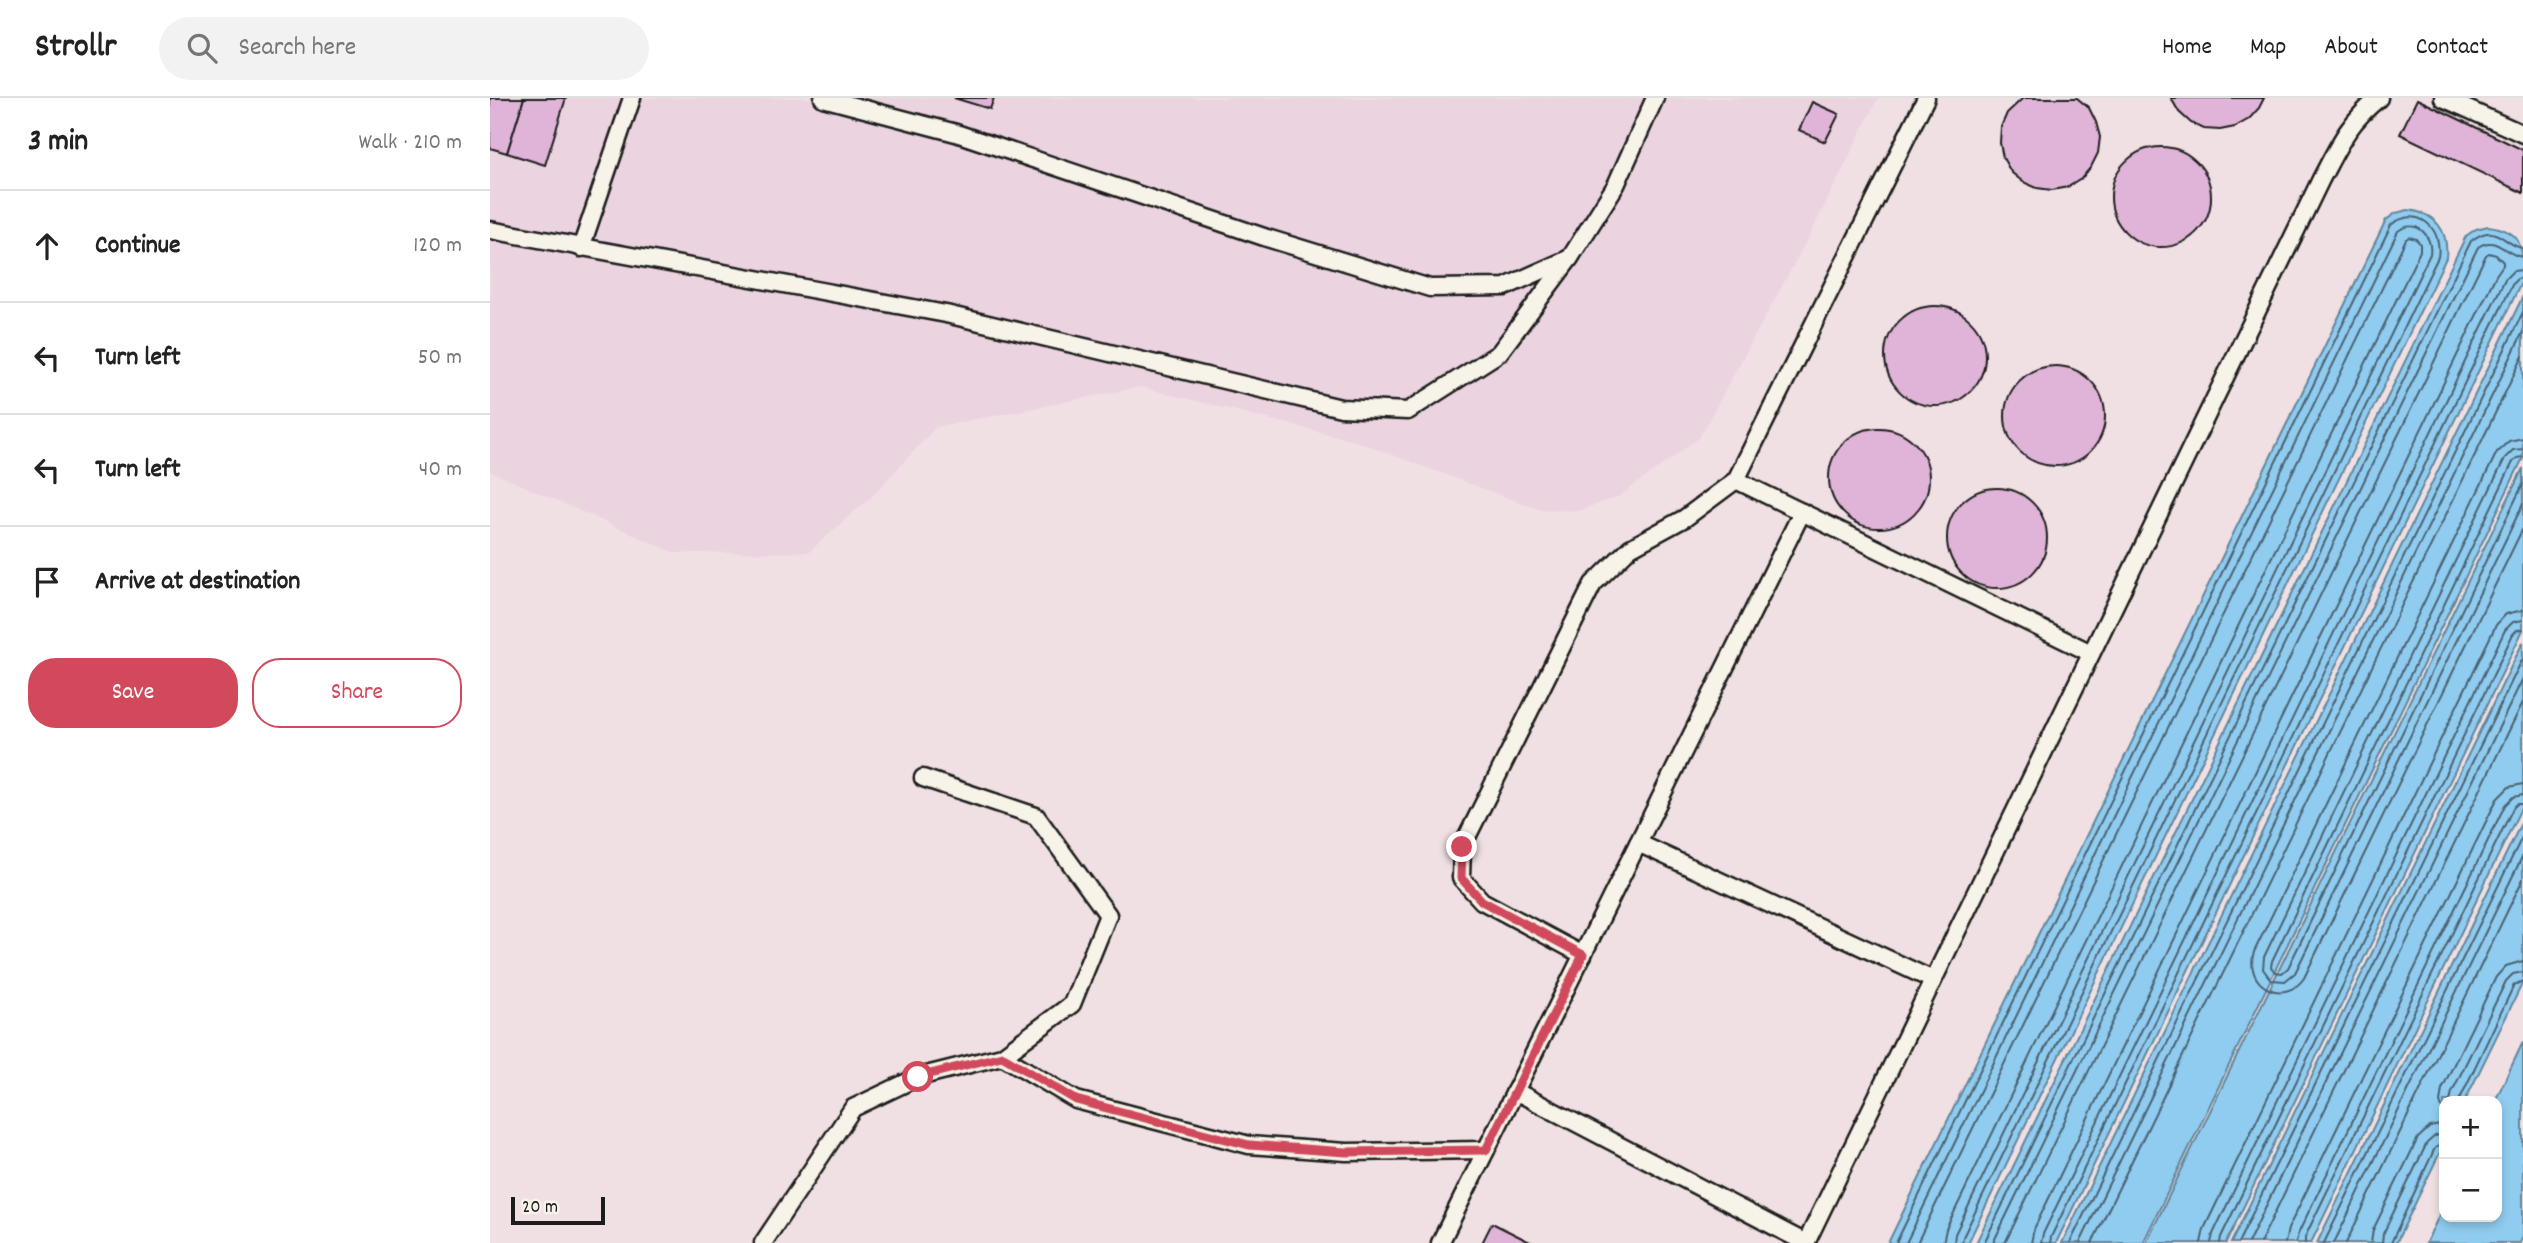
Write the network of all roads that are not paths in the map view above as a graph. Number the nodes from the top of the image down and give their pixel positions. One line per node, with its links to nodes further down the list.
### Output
1 (632, 98): 9 (lane)
2 (823, 98): 10 (lane)
3 (1655, 98): 10 (lane)
4 (1926, 98): 11 (lane)
5 (2379, 98): 13 (lane)
6 (2444, 98): 7 (lane)
7 (2523, 134)
8 (490, 230): 9 (lane)
9 (581, 248): 10 (lane)
10 (1570, 258)
11 (1736, 480): 12 (lane); 16 (lane)
12 (1802, 512): 13 (lane); 15 (lane)
13 (2091, 653): 17 (lane)
14 (923, 778): 18 (lane)
15 (1638, 843): 16 (lane); 17 (lane)
16 (1583, 955): 19 (lane)
17 (1933, 980): 23 (lane)
18 (1002, 1056): 20 (lane); 21 (lane)
19 (1515, 1091): 20 (lane); 23 (lane)
20 (1486, 1150): 22 (lane)
21 (763, 1243)
22 (1440, 1243)
23 (1806, 1243)

